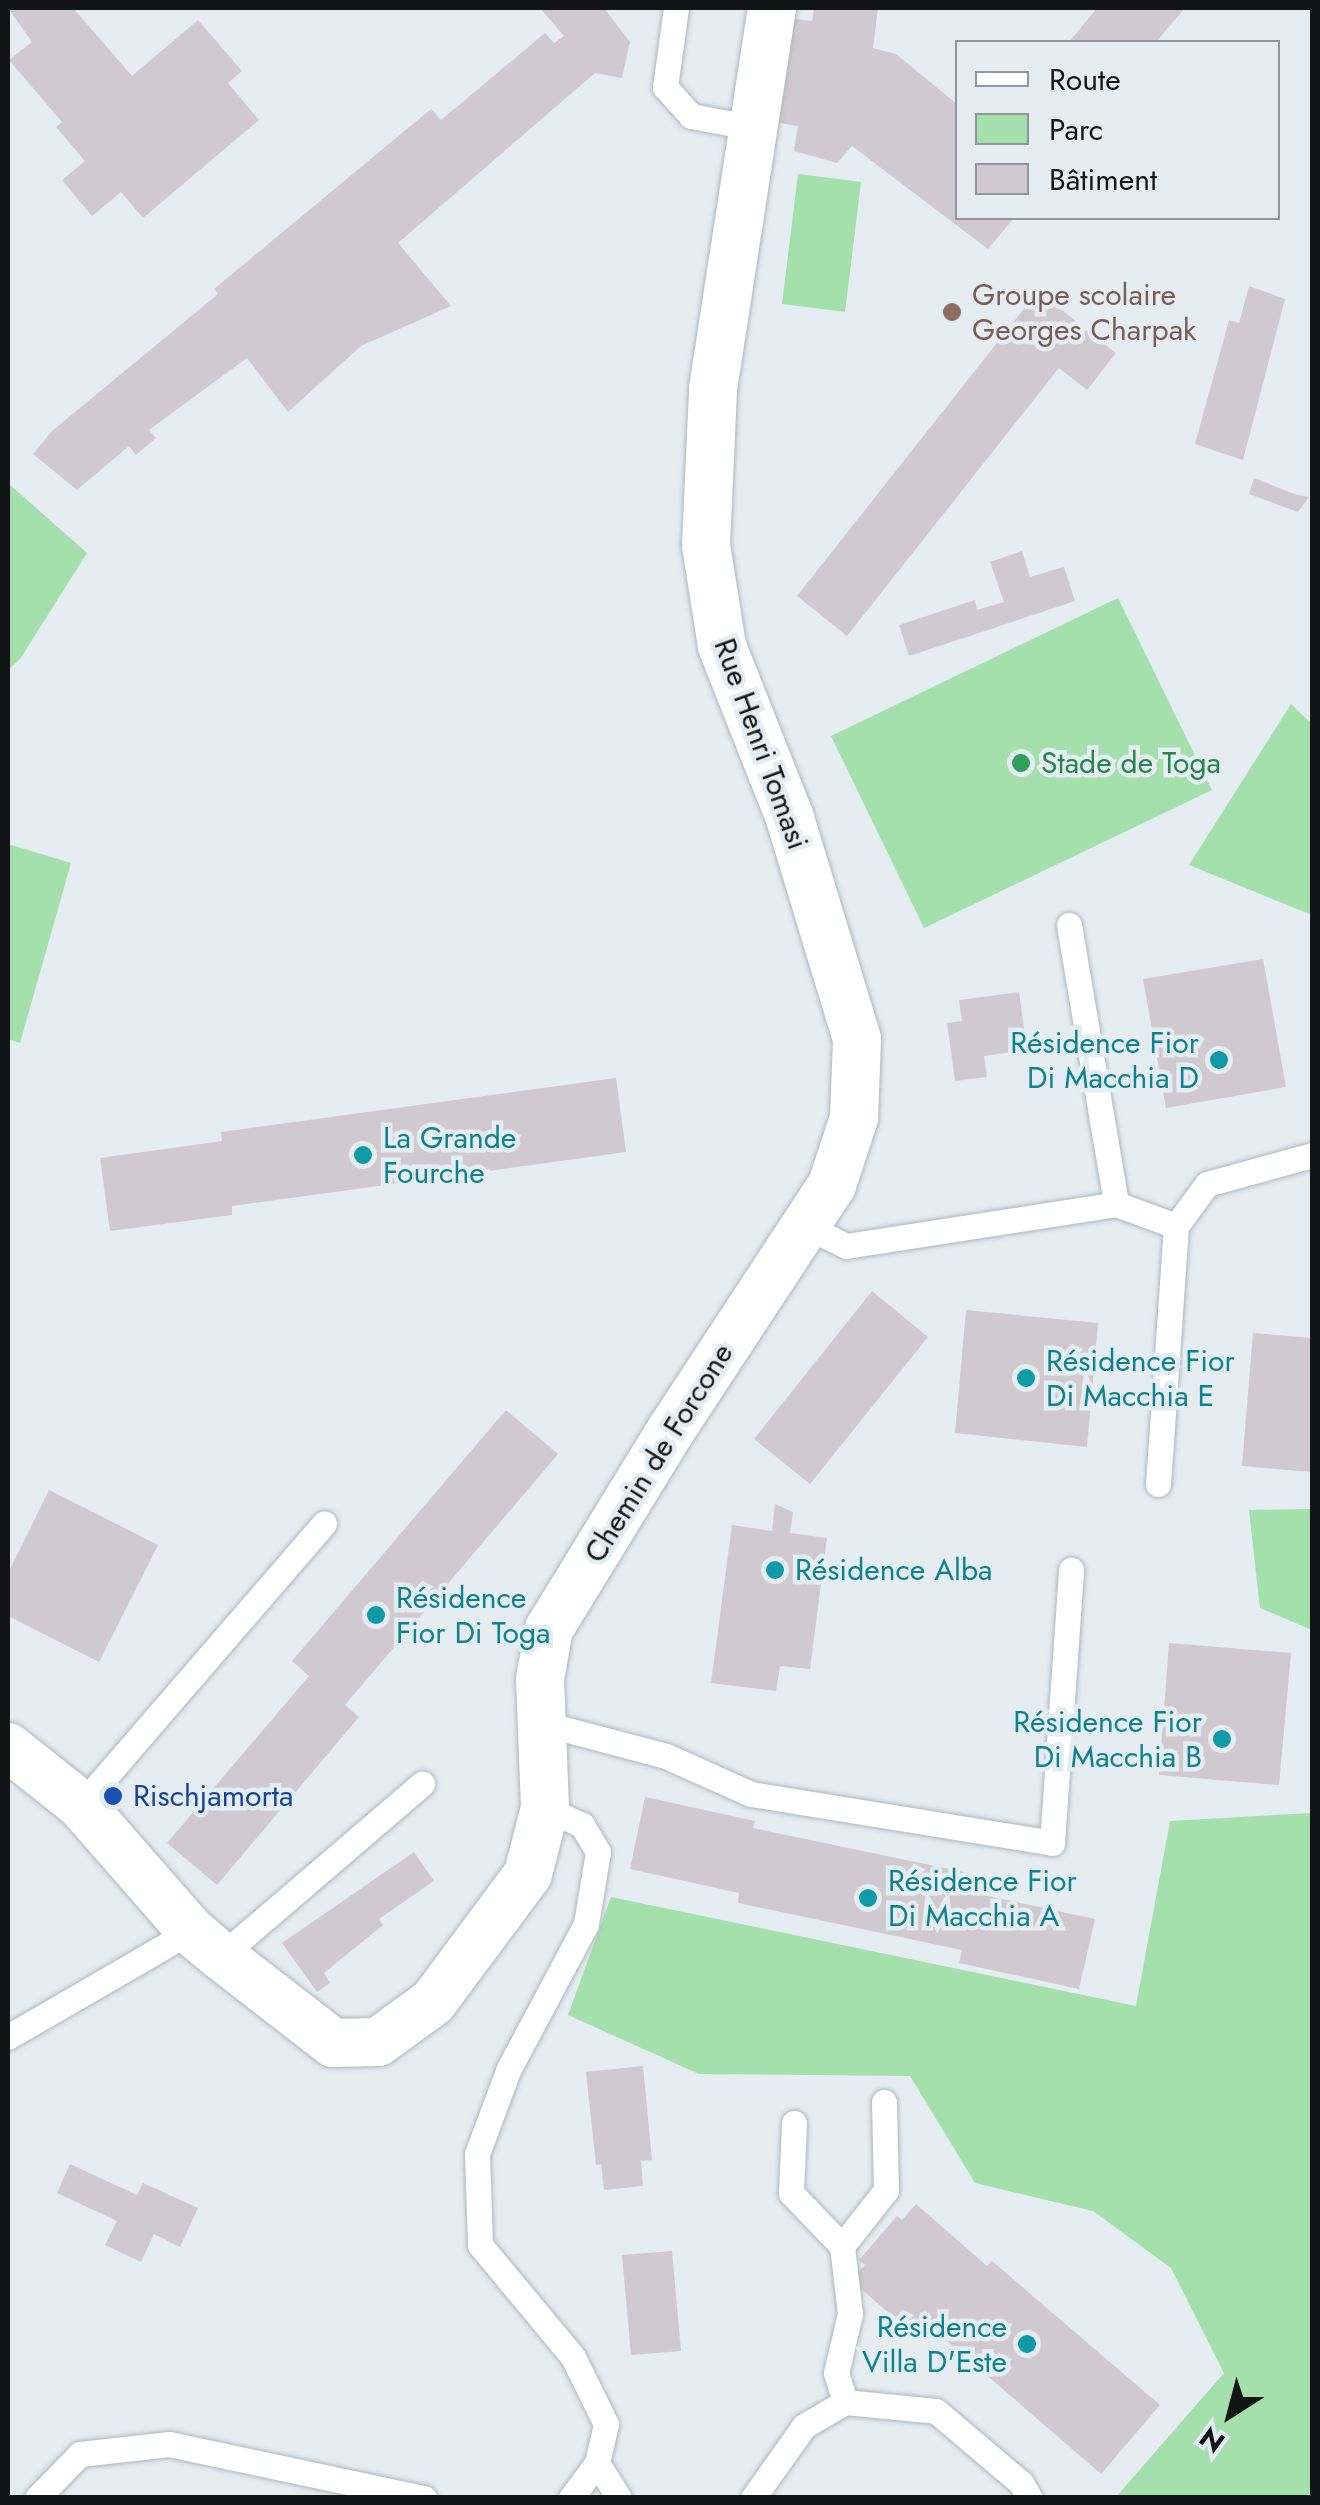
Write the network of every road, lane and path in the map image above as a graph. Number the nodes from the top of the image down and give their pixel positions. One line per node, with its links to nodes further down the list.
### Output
1 (676, 8): 3 (lane)
2 (772, 8): 3 (street, Rue Henri Tomasi)
3 (755, 128): 7 (street, Rue Henri Tomasi)
4 (1069, 924): 6 (lane)
5 (1312, 1155): 8 (lane)
6 (1116, 1204): 7 (lane); 8 (lane)
7 (806, 1226): 12 (street, Chemin de Forcone)
8 (1176, 1226): 9 (lane)
9 (1158, 1484)
10 (324, 1523): 15 (lane)
11 (1071, 1570): 12 (lane)
12 (545, 1724): 16 (street, Chemin de Forcone)
13 (8, 1747): 15 (street, Chemin de Forcone)
14 (422, 1784): 17 (lane)
15 (81, 1806): 17 (street, Chemin de Forcone)
16 (545, 1808): 17 (street, Chemin de Forcone); 23 (lane)
17 (206, 1943): 18 (lane)
18 (8, 2037)
19 (884, 2102): 21 (lane)
20 (794, 2123): 21 (lane)
21 (842, 2246): 22 (lane)
22 (844, 2402): 28 (lane); 29 (lane)
23 (597, 2463): 26 (lane); 27 (lane)
24 (37, 2498): 25 (lane)
25 (424, 2498)
26 (571, 2498)
27 (619, 2498)
28 (754, 2498)
29 (1030, 2498)

